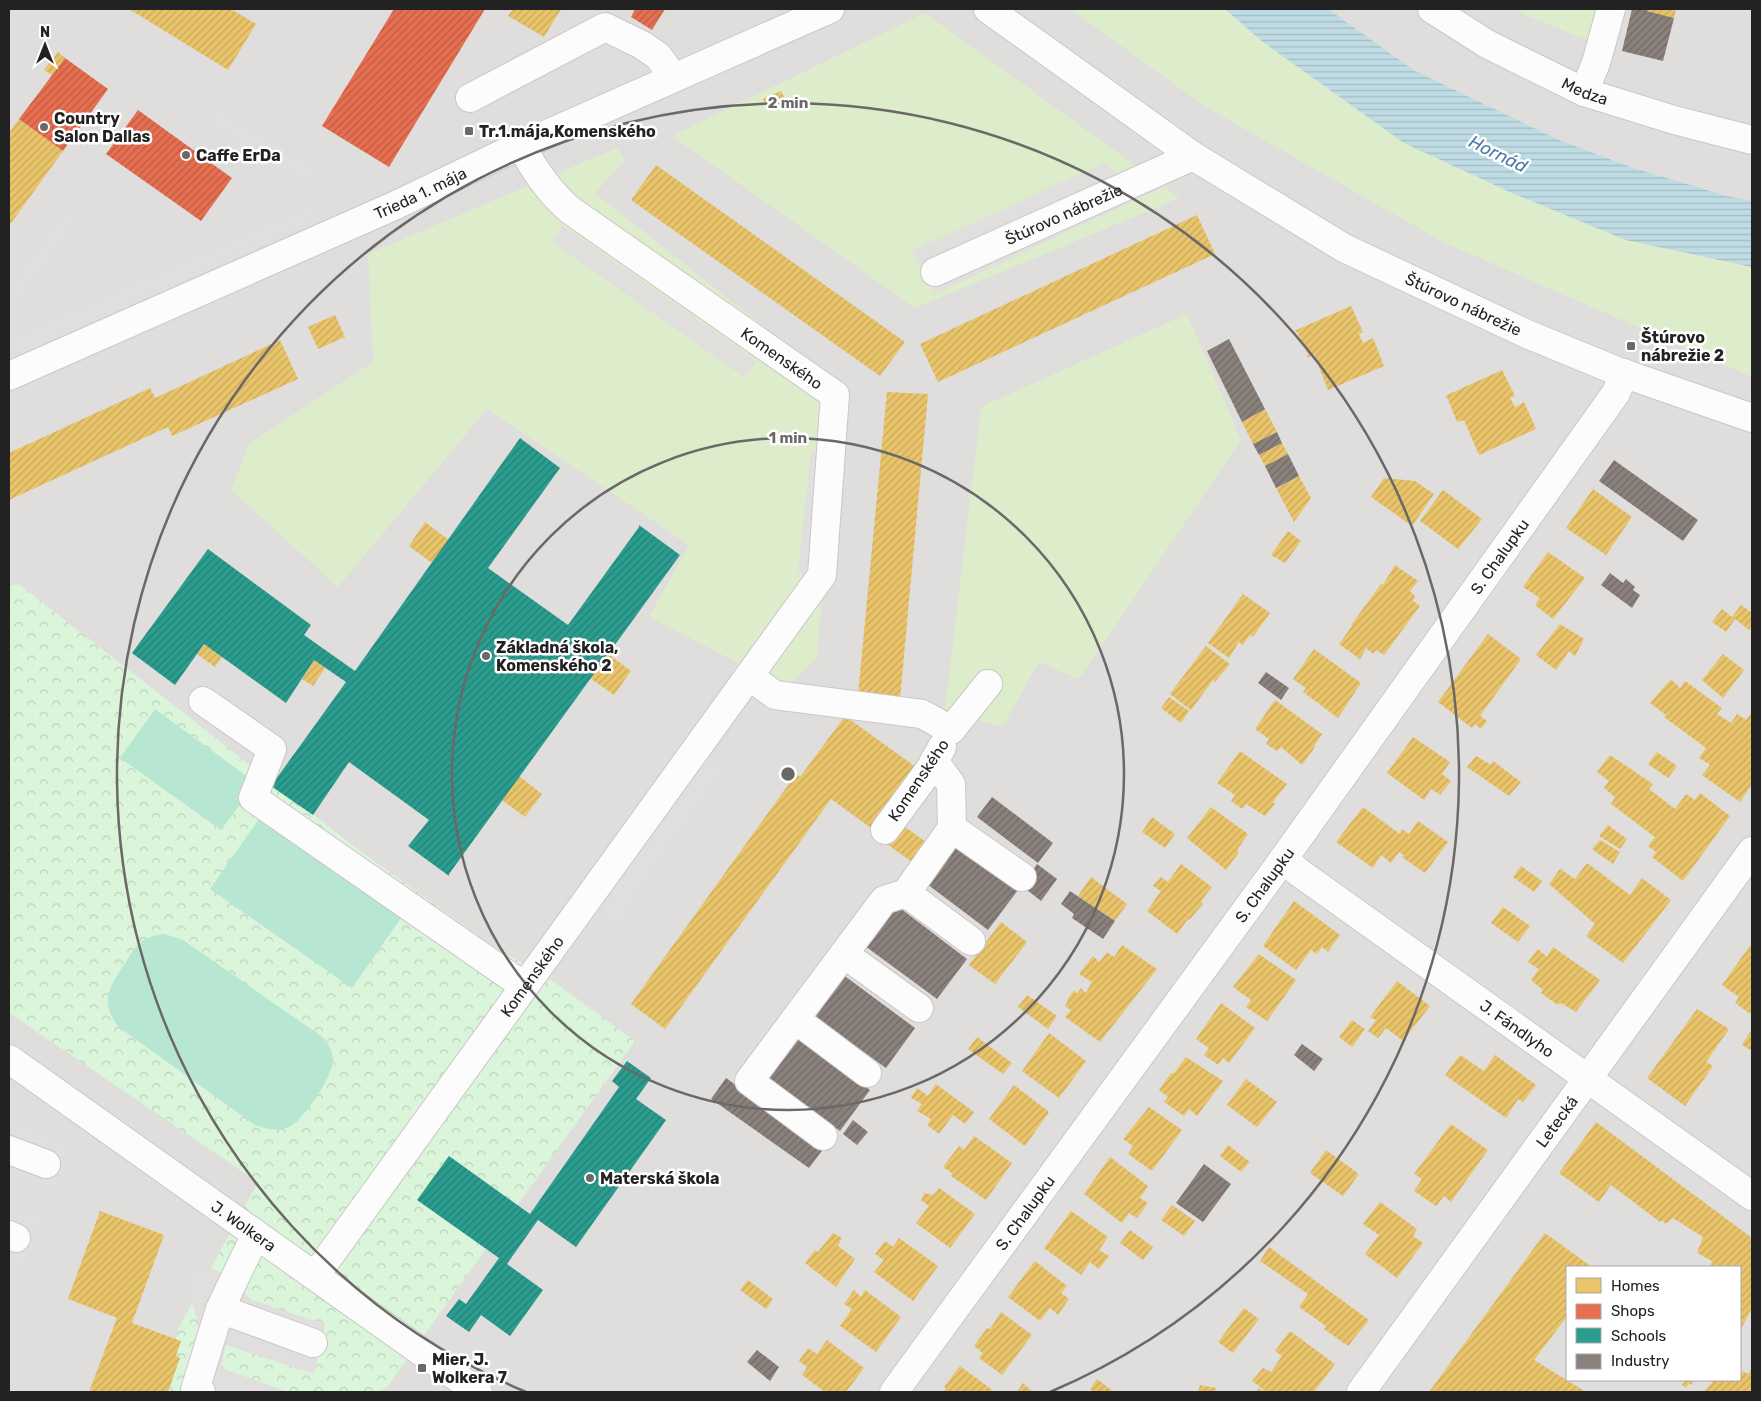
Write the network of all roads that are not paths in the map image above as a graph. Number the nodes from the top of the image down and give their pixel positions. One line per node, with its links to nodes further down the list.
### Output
1 (830, 9): 5 (street, Trieda 1. mája)
2 (988, 9): 10 (street, Štúrovo nábrežie)
3 (1432, 9): 6 (street, Medza)
4 (1611, 9): 6 (street)
5 (674, 78): 7 (street); 9 (street, Trieda 1. mája)
6 (1584, 92): 8 (street, Medza)
7 (470, 98)
8 (1752, 140)
9 (521, 145): 13 (street, Trieda 1. mája); 15 (street, Komenského)
10 (1193, 156): 11 (street, Štúrovo nábrežie); 12 (street, Štúrovo nábrežie)
11 (935, 272)
12 (1624, 374): 14 (street, Štúrovo nábrežie); 23 (street, S. Chalupku)
13 (9, 376)
14 (1752, 418)
15 (749, 676): 18 (street, Komenského); 28 (street, Komenského)
16 (988, 684): 18 (street, Komenského)
17 (203, 701): 28 (street)
18 (951, 730): 19 (street, Komenského)
19 (934, 761): 20 (street); 21 (street, Komenského)
20 (952, 828): 24 (street); 25 (street)
21 (885, 830)
22 (1752, 851): 33 (street, Letecká)
23 (1284, 858): 33 (street, J. Fándlyho); 44 (street, S. Chalupku)
24 (1022, 876)
25 (906, 893): 26 (street); 27 (street)
26 (971, 941)
27 (844, 954): 29 (street); 30 (street)
28 (524, 986): 39 (street, Komenského)
29 (919, 1008)
30 (795, 1019): 32 (street); 34 (street)
31 (9, 1059): 38 (street, J. Wolkera)
32 (867, 1073)
33 (1588, 1079): 37 (street, J. Fándlyho); 45 (street, Letecká)
34 (823, 1136)
35 (9, 1150): 36 (street)
36 (46, 1164)
37 (1752, 1196)
38 (256, 1234): 39 (street, J. Wolkera); 40 (street)
39 (315, 1276): 43 (street, J. Wolkera)
40 (220, 1309): 41 (street); 42 (street)
41 (313, 1343)
42 (196, 1391)
43 (478, 1392)
44 (894, 1392)
45 (1361, 1392)

